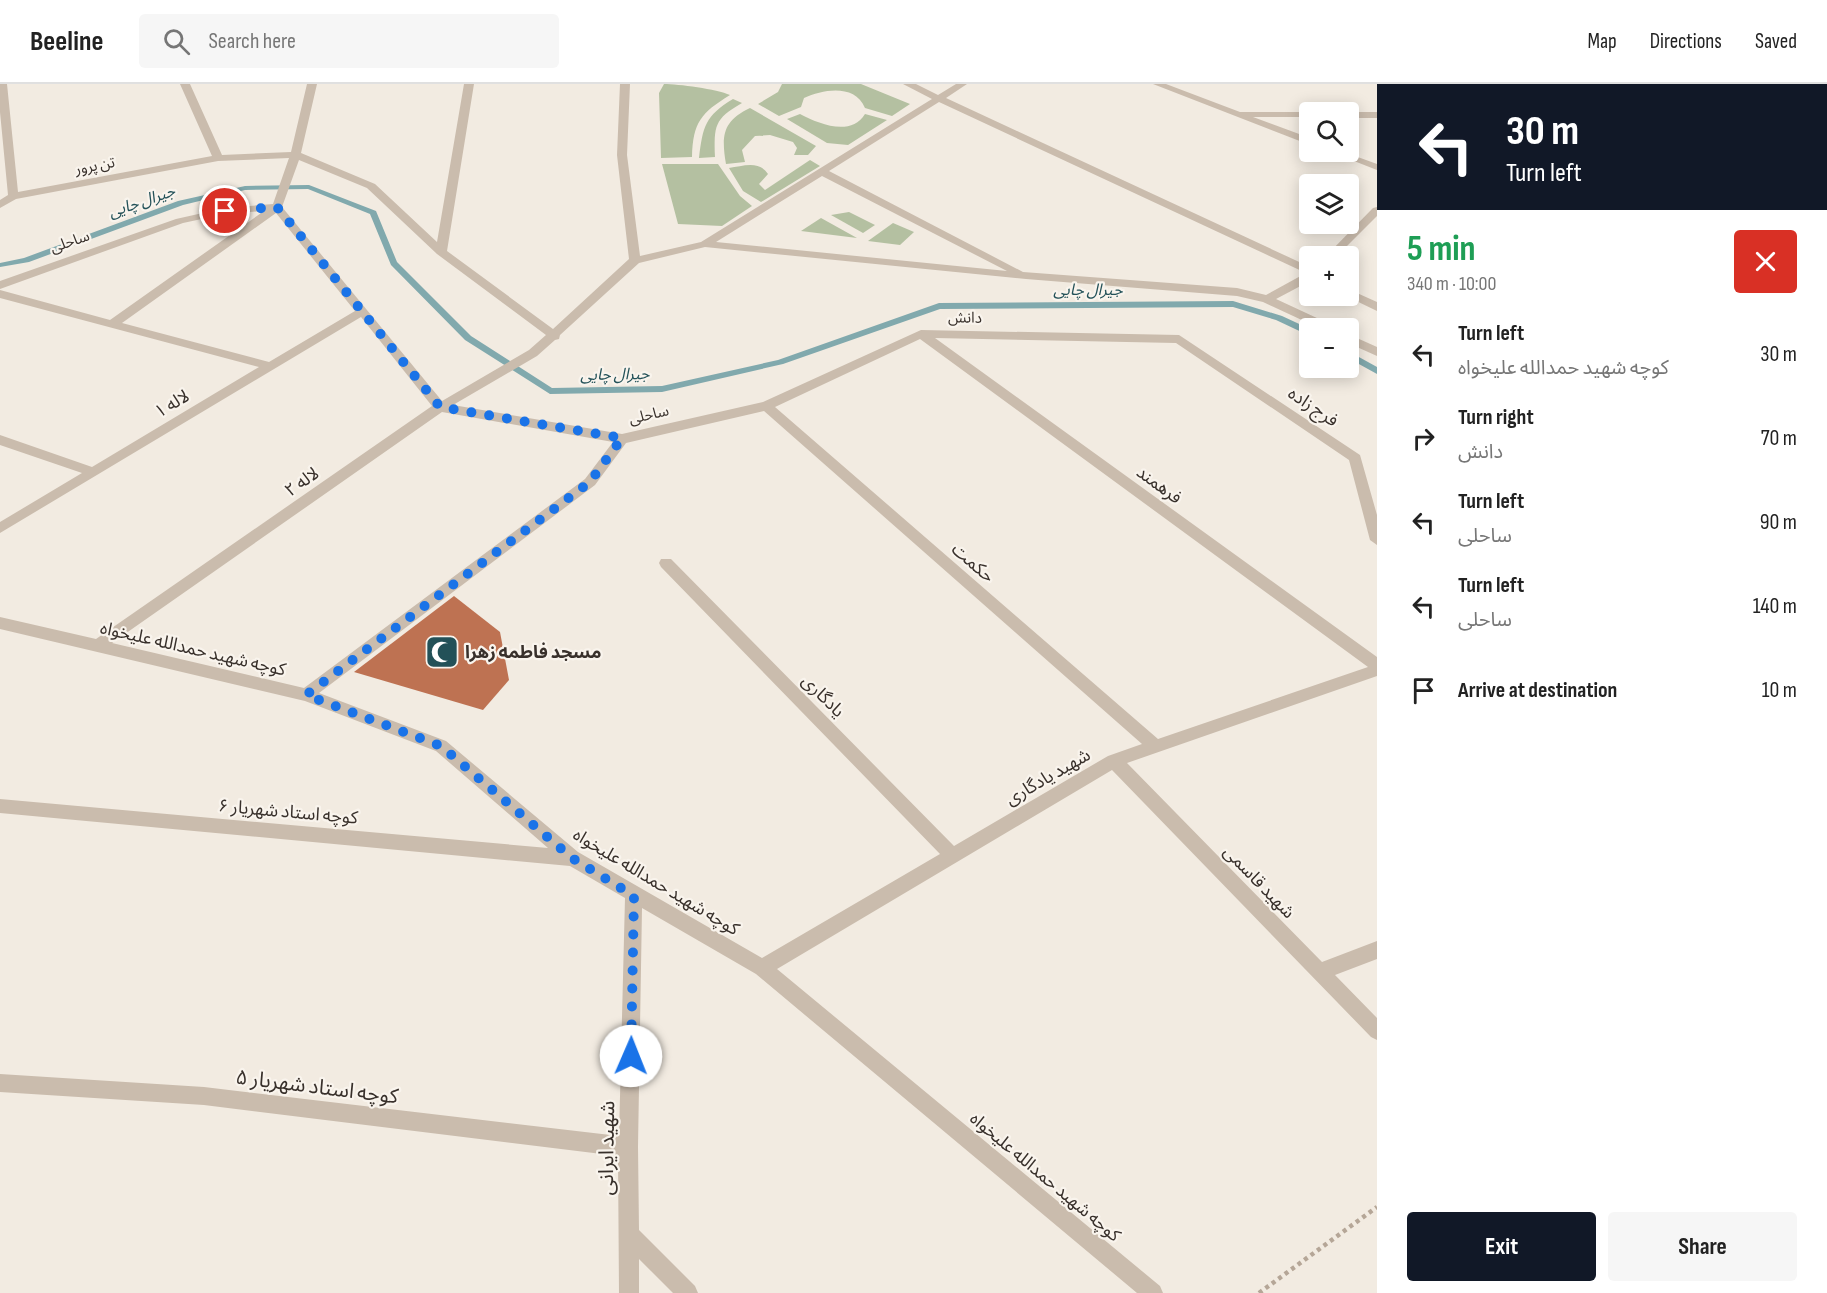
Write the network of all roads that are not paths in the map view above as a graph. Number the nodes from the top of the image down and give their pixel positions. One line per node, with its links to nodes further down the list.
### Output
1 (2, 84): 20 (street)
2 (185, 84): 16 (street)
3 (312, 84): 15 (street)
4 (469, 84): 26 (street)
5 (625, 84): 27 (street)
6 (908, 84): 9 (street)
7 (962, 84): 9 (street)
8 (1158, 84): 10 (street)
9 (940, 98): 19 (street); 28 (street)
10 (1233, 113): 11 (street); 14 (street)
11 (1299, 114)
12 (1359, 115): 13 (street)
13 (1377, 115)
14 (1299, 138)
15 (296, 155): 16 (street, تن پرور); 22 (street); 26 (street)
16 (218, 158): 20 (street, تن پرور)
17 (1359, 160): 18 (street)
18 (1377, 166)
19 (821, 171): 24 (street); 29 (street)
20 (13, 196): 21 (street)
21 (0, 205)
22 (277, 207): 31 (street, ساحلی); 36 (street); 38 (street)
23 (1377, 210): 25 (street)
24 (705, 244): 27 (street); 29 (street)
25 (1341, 246)
26 (441, 252): 40 (street)
27 (635, 260): 40 (street, لاله ۲)
28 (1299, 266)
29 (1026, 276): 34 (street)
30 (1299, 282): 34 (street)
31 (0, 285)
32 (0, 294): 38 (street)
33 (1359, 298): 35 (street)
34 (1267, 299): 37 (street)
35 (1377, 307)
36 (363, 311): 44 (street, لاله ۱); 46 (street)
37 (1307, 318)
38 (112, 324): 44 (street)
39 (921, 334): 41 (street, دانش); 45 (street, دانش); 55 (street, فرهمند)
40 (555, 336): 46 (street, لاله ۲)
41 (1179, 339): 51 (street, فرج زاده)
42 (1359, 343): 43 (street)
43 (1377, 352)
44 (269, 366): 49 (street, لاله ۱)
45 (766, 406): 47 (street, ساحلی); 58 (street, حکمت)
46 (440, 407): 47 (street, ساحلی); 54 (street, لاله ۲)
47 (622, 438): 57 (street)
48 (0, 440): 49 (street)
49 (93, 472): 50 (street, لاله ۱)
50 (0, 528)
51 (1377, 540)
52 (666, 563): 61 (street, یادگاری)
53 (0, 623): 54 (street, کوچه شهید حمدالله علیخواه)
54 (96, 647): 57 (street, کوچه شهید حمدالله علیخواه)
55 (1377, 665)
56 (1377, 670): 58 (street, شهید یادگاری)
57 (306, 695): 62 (street, کوچه شهید حمدالله علیخواه)
58 (1156, 747): 59 (street, شهید یادگاری)
59 (1114, 761): 61 (street, شهید یادگاری); 66 (street, شهید قاسمی)
60 (0, 806): 62 (street, کوچه استاد شهریار ۶)
61 (953, 856): 65 (street, شهید یادگاری)
62 (572, 858): 63 (street, کوچه شهید حمدالله علیخواه)
63 (634, 896): 65 (street, کوچه شهید حمدالله علیخواه); 69 (street, شهید ایرانی)
64 (1377, 950): 66 (street)
65 (762, 968): 73 (street, کوچه شهید حمدالله علیخواه)
66 (1320, 972): 67 (street, شهید قاسمی)
67 (1377, 1031)
68 (0, 1083): 69 (street, کوچه استاد شهریار ۵)
69 (628, 1147): 70 (street, شهید ایرانی)
70 (628, 1234): 71 (street, شهید ایرانی); 72 (street)
71 (628, 1293)
72 (688, 1293)
73 (1153, 1293)

